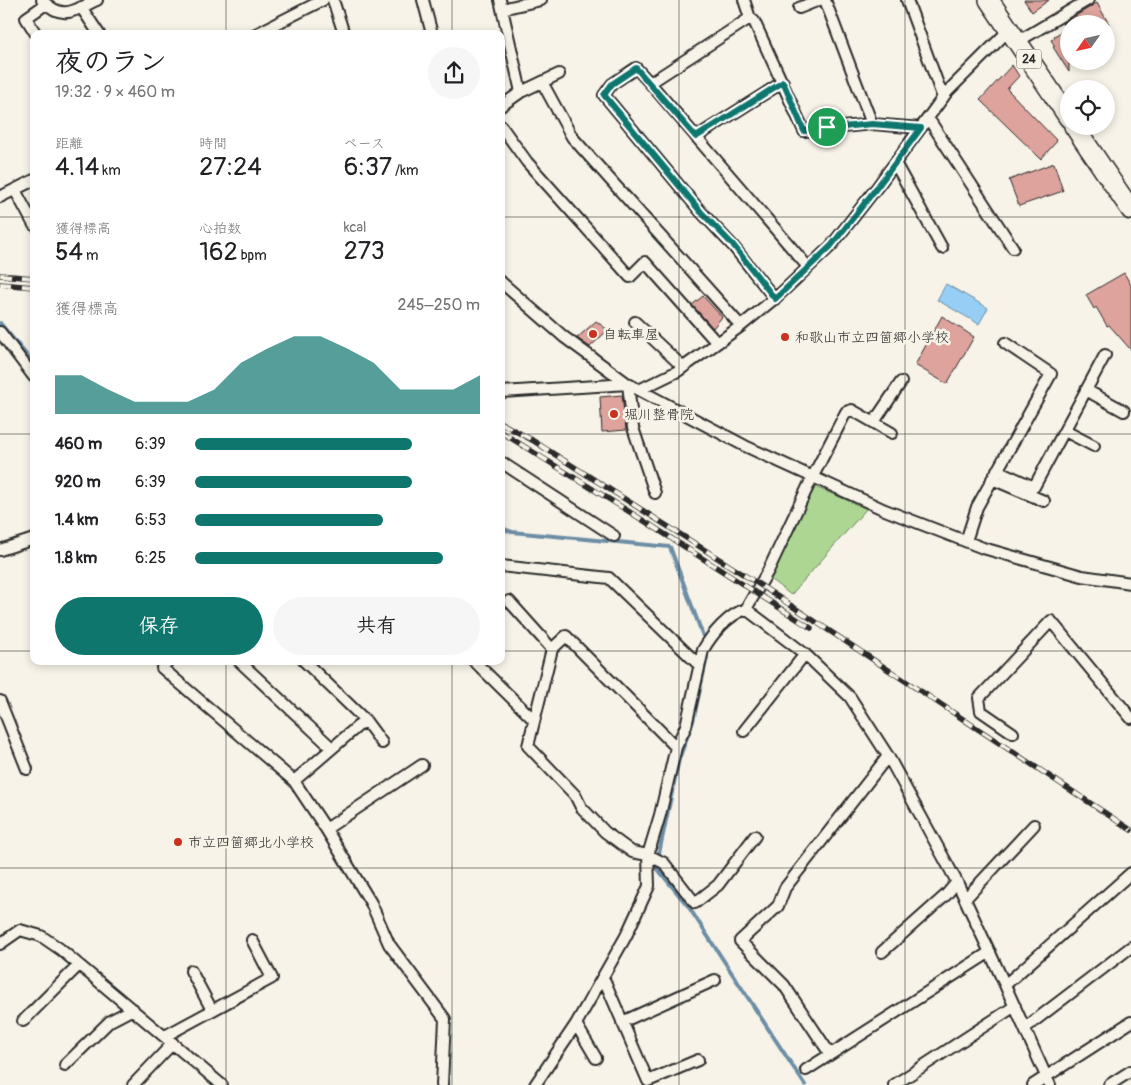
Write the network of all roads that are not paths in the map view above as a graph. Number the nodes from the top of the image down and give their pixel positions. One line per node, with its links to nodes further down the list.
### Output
1 (97, 0): 14 (street)
2 (323, 0): 19 (street)
3 (332, 0): 20 (street)
4 (423, 0): 21 (street)
5 (541, 0): 13 (street)
6 (744, 0): 16 (street)
7 (819, 0): 15 (street)
8 (825, 0): 32 (street)
9 (907, 0): 28 (street)
10 (989, 0): 22 (highway, 24)
11 (1088, 0): 22 (street)
12 (44, 2): 14 (street); 17 (street)
13 (501, 4): 27 (street)
14 (81, 7): 18 (street)
15 (799, 8)
16 (750, 18): 25 (street); 26 (street)
17 (34, 30)
18 (96, 30)
19 (264, 30)
20 (343, 30)
21 (431, 30)
22 (1013, 36): 28 (street); 30 (highway, 24)
23 (559, 74): 24 (street)
24 (542, 82): 27 (street); 49 (street)
25 (783, 82): 32 (street); 36 (street)
26 (650, 83): 36 (street); 47 (street)
27 (521, 92): 29 (street)
28 (943, 98): 31 (street)
29 (505, 103)
30 (1060, 105)
31 (928, 118): 33 (street); 44 (street)
32 (872, 124): 33 (street)
33 (921, 128): 37 (street)
34 (505, 132): 51 (street)
35 (1080, 135): 41 (highway)
36 (696, 137): 45 (street)
37 (895, 163): 43 (street); 45 (street)
38 (30, 182): 39 (street)
39 (15, 190): 40 (street); 42 (street)
40 (0, 197)
41 (1131, 210)
42 (30, 218)
43 (942, 248)
44 (1013, 248)
45 (808, 268): 47 (street)
46 (505, 285): 57 (street)
47 (775, 299): 49 (street)
48 (635, 322): 54 (street)
49 (741, 326): 51 (street)
50 (0, 332): 55 (street)
51 (717, 343): 54 (street)
52 (1005, 343): 67 (street)
53 (1105, 356): 59 (street)
54 (683, 368): 58 (street)
55 (30, 373)
56 (901, 382): 62 (street)
57 (628, 384): 58 (street); 60 (street); 69 (street)
58 (641, 389): 68 (street)
59 (1086, 390): 61 (street); 63 (street)
60 (505, 392)
61 (1124, 411)
62 (874, 422): 64 (street); 68 (street)
63 (1065, 431): 65 (street); 67 (street)
64 (892, 433)
65 (1094, 446)
66 (505, 465): 71 (street)
67 (995, 475): 70 (street); 73 (street)
68 (812, 478): 73 (street); 78 (street)
69 (655, 493)
70 (1044, 501)
71 (614, 536)
72 (30, 540): 74 (street)
73 (966, 541): 76 (street)
74 (0, 550)
75 (505, 566): 85 (street)
76 (1131, 583)
77 (509, 601): 79 (street)
78 (746, 609): 80 (street); 85 (street)
79 (552, 650): 89 (street); 93 (street)
80 (806, 654): 90 (street); 95 (street)
81 (165, 665): 98 (street)
82 (243, 665): 94 (street)
83 (308, 665): 88 (street)
84 (478, 665): 89 (street)
85 (699, 665): 93 (street)
86 (0, 701): 97 (street)
87 (1131, 718): 91 (street)
88 (365, 720): 92 (street); 94 (street)
89 (534, 720): 102 (street)
90 (744, 732)
91 (1013, 733)
92 (382, 743)
93 (676, 747): 102 (street)
94 (332, 748): 98 (street)
95 (888, 756): 104 (street); 126 (street)
96 (422, 765): 100 (street)
97 (27, 769)
98 (294, 781): 100 (street)
99 (1034, 825): 105 (street)
100 (326, 830): 136 (street)
101 (756, 836): 102 (street)
102 (654, 858): 113 (street)
103 (1131, 873): 115 (street)
104 (957, 882): 105 (street); 109 (street)
105 (965, 899): 110 (street)
106 (252, 940): 118 (street)
107 (0, 944): 111 (street)
108 (1131, 947): 123 (street)
109 (882, 952)
110 (990, 952): 115 (street); 126 (street)
111 (79, 965): 117 (street); 119 (street)
112 (191, 971): 118 (street)
113 (603, 977): 120 (street); 122 (street)
114 (715, 980): 120 (street)
115 (1005, 985): 116 (street)
116 (1015, 1006): 123 (street); 138 (street)
117 (133, 1009): 124 (street); 129 (street)
118 (212, 1010): 124 (street)
119 (23, 1021)
120 (622, 1022): 133 (street)
121 (1131, 1022): 132 (street)
122 (576, 1024): 127 (street); 137 (street)
123 (1025, 1028): 132 (street)
124 (164, 1036): 125 (street)
125 (173, 1043): 134 (street); 135 (street)
126 (830, 1054): 130 (street)
127 (596, 1058)
128 (698, 1060): 133 (street)
129 (65, 1065)
130 (806, 1070)
131 (1131, 1071): 140 (street)
132 (1048, 1081): 139 (street)
133 (646, 1083)
134 (133, 1085)
135 (222, 1085)
136 (442, 1085)
137 (535, 1085)
138 (894, 1085)
139 (1033, 1085)
140 (1109, 1085)

